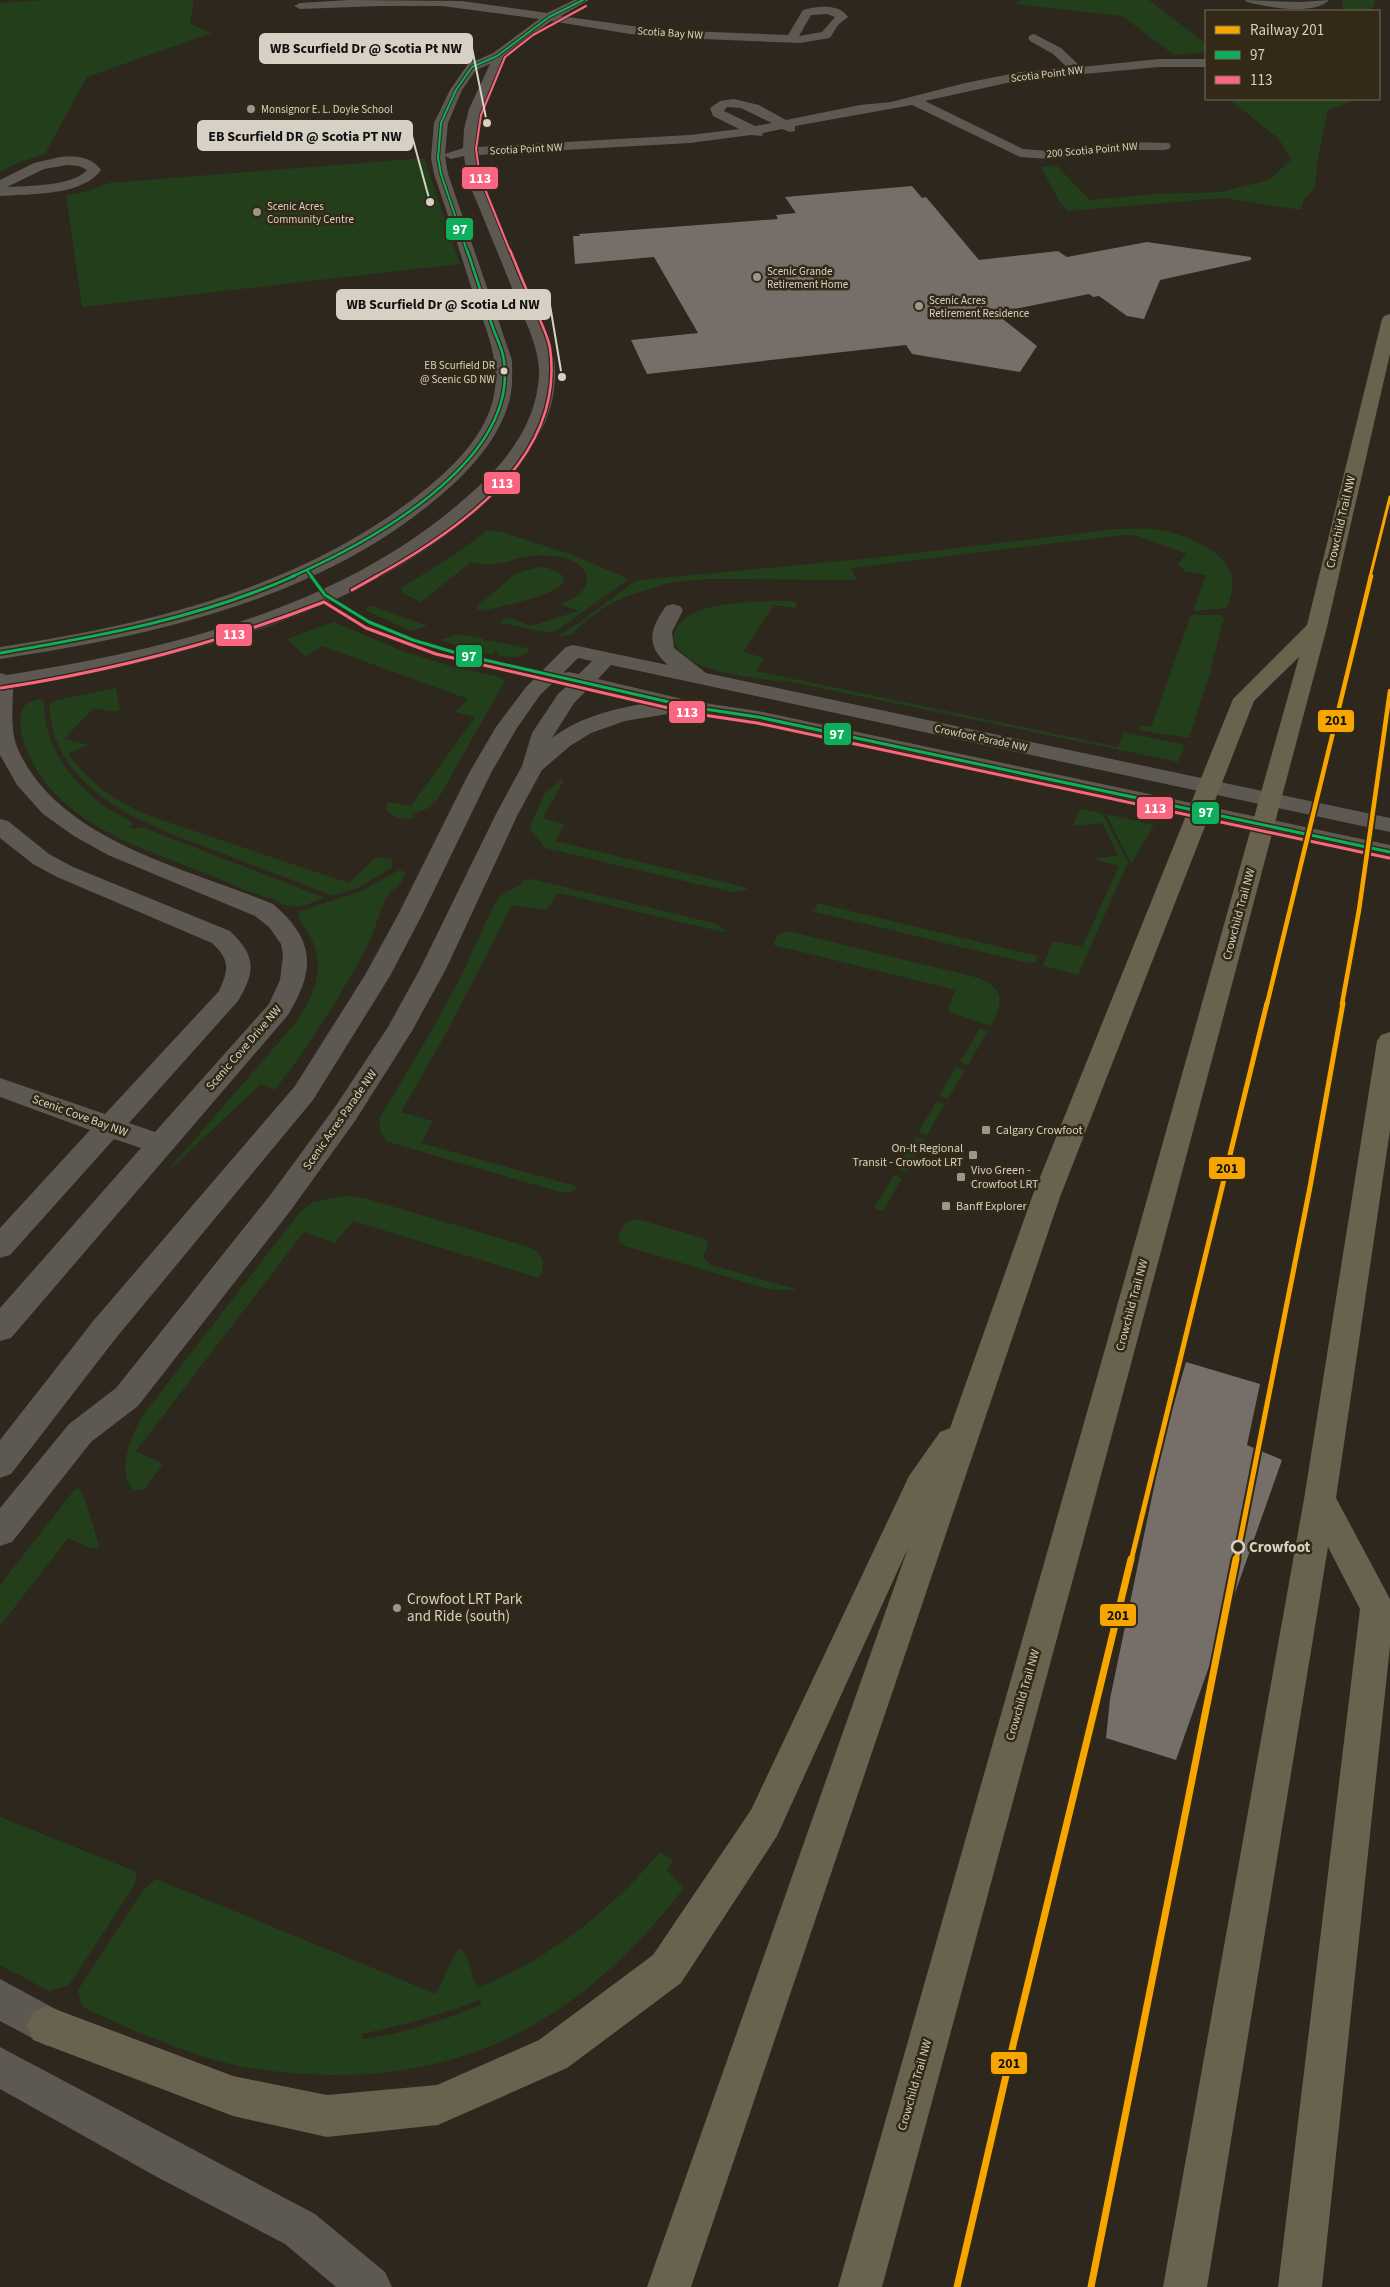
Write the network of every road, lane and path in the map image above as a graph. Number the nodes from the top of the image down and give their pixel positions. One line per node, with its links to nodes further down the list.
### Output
1 (583, 0): 5 (street)
2 (1251, 0): 3 (street)
3 (1323, 0)
4 (300, 6): 5 (street, Scotia Bay NW)
5 (549, 17): 6 (street, Scotia Bay NW); 8 (street)
6 (792, 38)
7 (1034, 38): 10 (street)
8 (497, 56): 18 (street); 19 (street)
9 (1205, 63): 10 (street, Scotia Point NW)
10 (1078, 70): 11 (street, Scotia Point NW)
11 (913, 100): 12 (street, Scotia Point NW); 17 (street, 200 Scotia Point NW)
12 (891, 106): 13 (street, Scotia Point NW); 15 (street, Scotia Point NW)
13 (784, 125): 14 (street, Scotia Point NW); 14 (street); 15 (street)
14 (752, 131): 16 (street); 18 (street, Scotia Point NW)
15 (800, 134): 16 (street, Scotia Point NW)
16 (768, 139): 18 (street, Scotia Point NW)
17 (1164, 146)
18 (470, 156): 19 (street, Scotia Point NW); 22 (street)
19 (438, 158): 22 (street)
20 (0, 185): 21 (street)
21 (0, 192)
22 (504, 302): 26 (street); 30 (street)
23 (1390, 319): 25 (highway, Crowchild Trail NW)
24 (673, 610): 29 (street)
25 (1317, 627): 43 (highway); 52 (highway, Crowchild Trail NW)
26 (0, 653)
27 (606, 659): 28 (street, Crowfoot Parade NW); 29 (street, Crowfoot Parade NW); 31 (street, Scenic Acres Parade NW)
28 (550, 674): 31 (street); 44 (street)
29 (707, 680): 34 (street, Crowfoot Parade NW)
30 (1, 681): 40 (street, Scenic Cove Drive NW)
31 (581, 681): 32 (street); 33 (street, Scenic Acres Parade NW)
32 (691, 707): 33 (street); 36 (street)
33 (533, 766): 46 (street, Scenic Acres Parade NW)
34 (1390, 825)
35 (0, 826): 39 (street)
36 (1390, 852)
37 (1390, 1041): 45 (highway)
38 (0, 1087): 39 (street, Scenic Cove Bay NW)
39 (110, 1127): 40 (street, Scenic Cove Bay NW); 41 (street)
40 (161, 1145): 42 (street, Scenic Cove Drive NW)
41 (0, 1247)
42 (0, 1329)
43 (970, 1414): 48 (highway); 51 (highway)
44 (0, 1464)
45 (1320, 1499): 53 (highway); 54 (highway)
46 (0, 1532)
47 (0, 1999): 48 (street)
48 (47, 2026)
49 (0, 2067): 50 (street)
50 (370, 2287)
51 (669, 2287)
52 (860, 2287)
53 (1185, 2287)
54 (1300, 2287)

